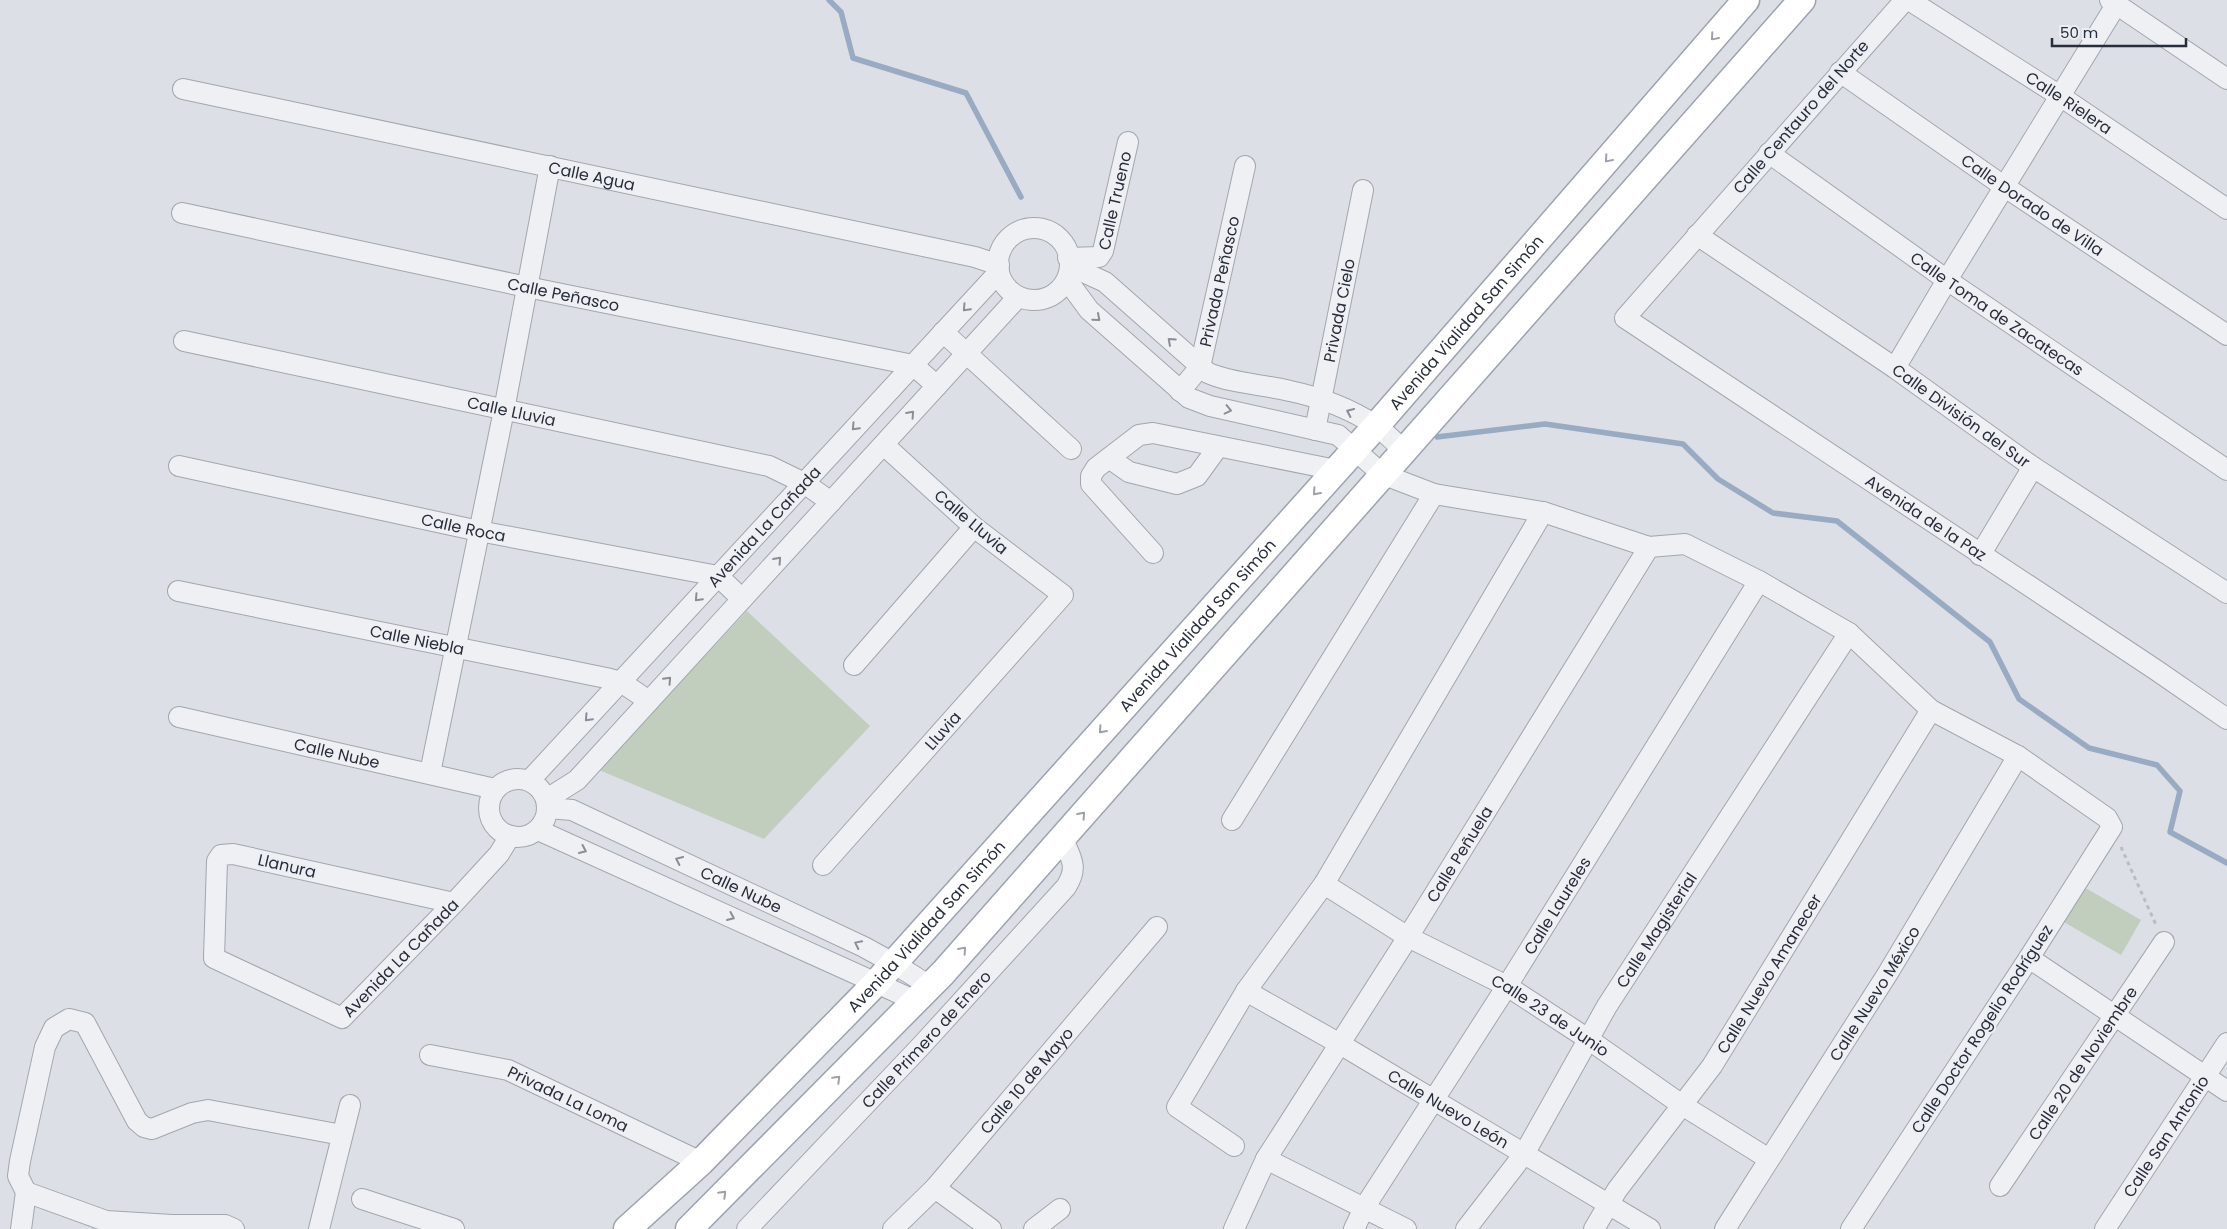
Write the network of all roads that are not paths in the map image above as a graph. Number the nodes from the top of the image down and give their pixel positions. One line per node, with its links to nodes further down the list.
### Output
1 (1746, 0): 36 (main road, Avenida Vialidad San Simón, one-way to 36)
2 (1802, 0): 42 (main road)
3 (1905, 0): 6 (street, Calle Centauro del Norte)
4 (1909, 0): 9 (street, Calle Rielera)
5 (2113, 2): 7 (street); 9 (street)
6 (1840, 72): 11 (street, Calle Centauro del Norte); 14 (street, Calle Dorado de Villa)
7 (2227, 79)
8 (183, 89): 12 (street, Calle Agua)
9 (2060, 96): 14 (street); 16 (street, Calle Rielera)
10 (1128, 142): 20 (street, Calle Trueno)
11 (1769, 153): 18 (street, Calle Centauro del Norte); 21 (street, Calle Toma de Zacatecas)
12 (550, 166): 19 (street, Calle Agua); 22 (street)
13 (1245, 166): 30 (street, Privada Peñasco)
14 (2005, 187): 21 (street); 26 (street, Calle Dorado de Villa)
15 (1363, 190): 34 (street, Privada Cielo)
16 (2227, 209)
17 (182, 213): 22 (street, Calle Peñasco)
18 (1697, 235): 24 (street, Calle Centauro del Norte); 31 (street, Calle División del Sur)
19 (999, 268): 20 (street); 23 (street); 25 (street, Avenida La Cañada, one-way to 25)
20 (1069, 268): 23 (street); 30 (street, one-way to 20); 33 (street, one-way to 33)
21 (1947, 280): 31 (street); 49 (street, Calle Toma de Zacatecas)
22 (527, 287): 29 (street, Calle Peñasco); 35 (street)
23 (1018, 297): 28 (street, Avenida La Cañada)
24 (1625, 318): 59 (street, Avenida de la Paz)
25 (943, 332): 28 (street); 29 (street, Avenida La Cañada)
26 (2227, 335)
27 (184, 341): 35 (street, Calle Lluvia)
28 (966, 354): 32 (street, Avenida La Cañada); 40 (street)
29 (913, 365): 32 (street, Calle Peñasco); 43 (street, Avenida La Cañada, one-way to 43)
30 (1200, 367): 33 (street, Privada Peñasco); 34 (street)
31 (1895, 368): 46 (street, Calle División del Sur)
32 (937, 386): 38 (street, Avenida La Cañada, one-way to 32)
33 (1180, 390): 37 (street, one-way to 37)
34 (1323, 400): 36 (street, one-way to 34); 37 (street, Privada Cielo)
35 (504, 410): 51 (street, Calle Lluvia); 56 (street)
36 (1376, 426): 41 (main road, Avenida Vialidad San Simón); 42 (street)
37 (1315, 430): 41 (street)
38 (884, 445): 47 (street, Avenida La Cañada); 55 (street, Calle Lluvia)
39 (1218, 447): 44 (street); 44 (street); 48 (street)
40 (1071, 449)
41 (1355, 450): 48 (main road, Avenida Vialidad San Simón); 50 (street)
42 (1404, 450): 50 (main road)
43 (832, 453): 47 (street); 51 (street, Avenida La Cañada)
44 (1109, 458): 58 (street)
45 (179, 466): 56 (street, Calle Roca)
46 (2033, 466): 59 (street); 63 (street, Calle División del Sur)
47 (861, 469): 53 (street, Avenida La Cañada)
48 (1336, 470): 91 (main road, Avenida Vialidad San Simón, one-way to 91)
49 (2227, 470)
50 (1382, 474): 52 (street); 82 (main road, one-way to 50)
51 (804, 483): 53 (street, Calle Lluvia); 60 (street, Avenida La Cañada)
52 (1434, 494): 54 (street); 79 (street)
53 (831, 502): 65 (street, Avenida La Cañada, one-way to 53)
54 (1543, 512): 57 (street); 84 (street)
55 (974, 527): 64 (street, Calle Lluvia); 68 (street)
56 (479, 531): 60 (street, Calle Roca); 67 (street)
57 (1649, 547): 61 (street); 87 (street, Calle Peñuela)
58 (1153, 553)
59 (1980, 555): 73 (street, Avenida de la Paz)
60 (718, 576): 65 (street); 69 (street, Avenida La Cañada, one-way to 69)
61 (1758, 581): 66 (street); 93 (street, Calle Laureles)
62 (178, 591): 67 (street, Calle Niebla)
63 (2227, 593)
64 (1063, 596): 83 (street, Lluvia)
65 (742, 599): 70 (street, Avenida La Cañada, one-way to 65)
66 (1849, 633): 71 (street); 98 (street, Calle Magisterial)
67 (455, 647): 69 (street, Calle Niebla); 75 (street)
68 (854, 665)
69 (621, 682): 70 (street, Calle Niebla); 76 (street, Avenida La Cañada, one-way to 76)
70 (649, 701): 78 (street, Avenida La Cañada)
71 (1931, 710): 74 (street); 106 (street, Calle Nuevo Amanecer)
72 (179, 717): 75 (street, Calle Nube)
73 (2227, 719)
74 (2018, 756): 90 (street, Calle Doctor Rogelio Rodríguez); 111 (street, Calle Nuevo México)
75 (430, 773): 77 (street, Calle Nube)
76 (530, 780): 77 (street); 78 (street)
77 (495, 789): 81 (street)
78 (547, 804): 80 (street); 91 (street, Calle Nube, one-way to 78)
79 (1232, 820)
80 (538, 830): 81 (street); 92 (street, Calle Nube, one-way to 92)
81 (510, 836): 85 (street, Avenida La Cañada)
82 (1062, 837): 94 (main road, one-way to 82); 96 (street, Calle Primero de Enero)
83 (823, 865)
84 (1324, 884): 87 (street, Calle 23 de Junio); 95 (street)
85 (454, 903): 89 (street, Avenida La Cañada); 89 (street, Llanura)
86 (1157, 927): 114 (street, Calle 10 de Mayo)
87 (1408, 937): 93 (street, Calle 23 de Junio); 100 (street, Calle Peñuela)
88 (2164, 942): 97 (street, Calle 20 de Noviembre)
89 (214, 958)
90 (2029, 958): 97 (street); 137 (street, Calle Doctor Rogelio Rodríguez)
91 (893, 963): 92 (main road, Avenida Vialidad San Simón); 94 (street, Calle Nube)
92 (876, 983): 94 (street, Calle Nube); 112 (main road, Avenida Vialidad San Simón)
93 (1508, 986): 98 (street, Calle 23 de Junio); 104 (street, Calle Laureles)
94 (930, 987): 96 (street); 125 (main road, one-way to 94)
95 (1246, 991): 100 (street, Calle Nuevo León); 108 (street)
96 (966, 995): 126 (street, Calle Primero de Enero)
97 (2114, 1015): 102 (street); 113 (street, Calle 20 de Noviembre)
98 (1588, 1039): 106 (street, Calle 23 de Junio); 109 (street, Calle Magisterial)
99 (2227, 1043): 102 (street, Calle San Antonio)
100 (1340, 1044): 104 (street, Calle Nuevo León); 110 (street, Calle Peñuela)
101 (430, 1055): 112 (street, Privada La Loma)
102 (2205, 1077): 103 (street); 138 (street, Calle San Antonio)
103 (2227, 1091)
104 (1433, 1100): 109 (street, Calle Nuevo León); 118 (street, Calle Laureles)
105 (350, 1105): 107 (street)
106 (1682, 1105): 111 (street, Calle 23 de Junio); 117 (street, Calle Nuevo Amanecer)
107 (342, 1135): 115 (street); 122 (street)
108 (1234, 1146)
109 (1524, 1154): 117 (street, Calle Nuevo León); 133 (street, Calle Magisterial)
110 (1266, 1159): 118 (street); 130 (street, Calle Peñuela)
111 (1769, 1160): 136 (street, Calle Nuevo México)
112 (700, 1162): 124 (main road, Avenida Vialidad San Simón)
113 (2000, 1186)
114 (935, 1188): 127 (street, Calle 10 de Mayo); 128 (street)
115 (26, 1192): 120 (street); 121 (street)
116 (362, 1199): 123 (street)
117 (1608, 1205): 134 (street, Calle Nuevo Amanecer); 135 (street, Calle Nuevo León)
118 (1364, 1208): 131 (street, Calle Laureles); 132 (street)
119 (1060, 1209): 129 (street)
120 (21, 1229)
121 (234, 1229)
122 (319, 1229)
123 (454, 1229)
124 (627, 1229)
125 (689, 1229)
126 (747, 1229)
127 (893, 1229)
128 (990, 1229)
129 (1034, 1229)
130 (1234, 1229)
131 (1354, 1229)
132 (1406, 1229)
133 (1466, 1229)
134 (1594, 1229)
135 (1650, 1229)
136 (1725, 1229)
137 (1851, 1229)
138 (2105, 1229)

